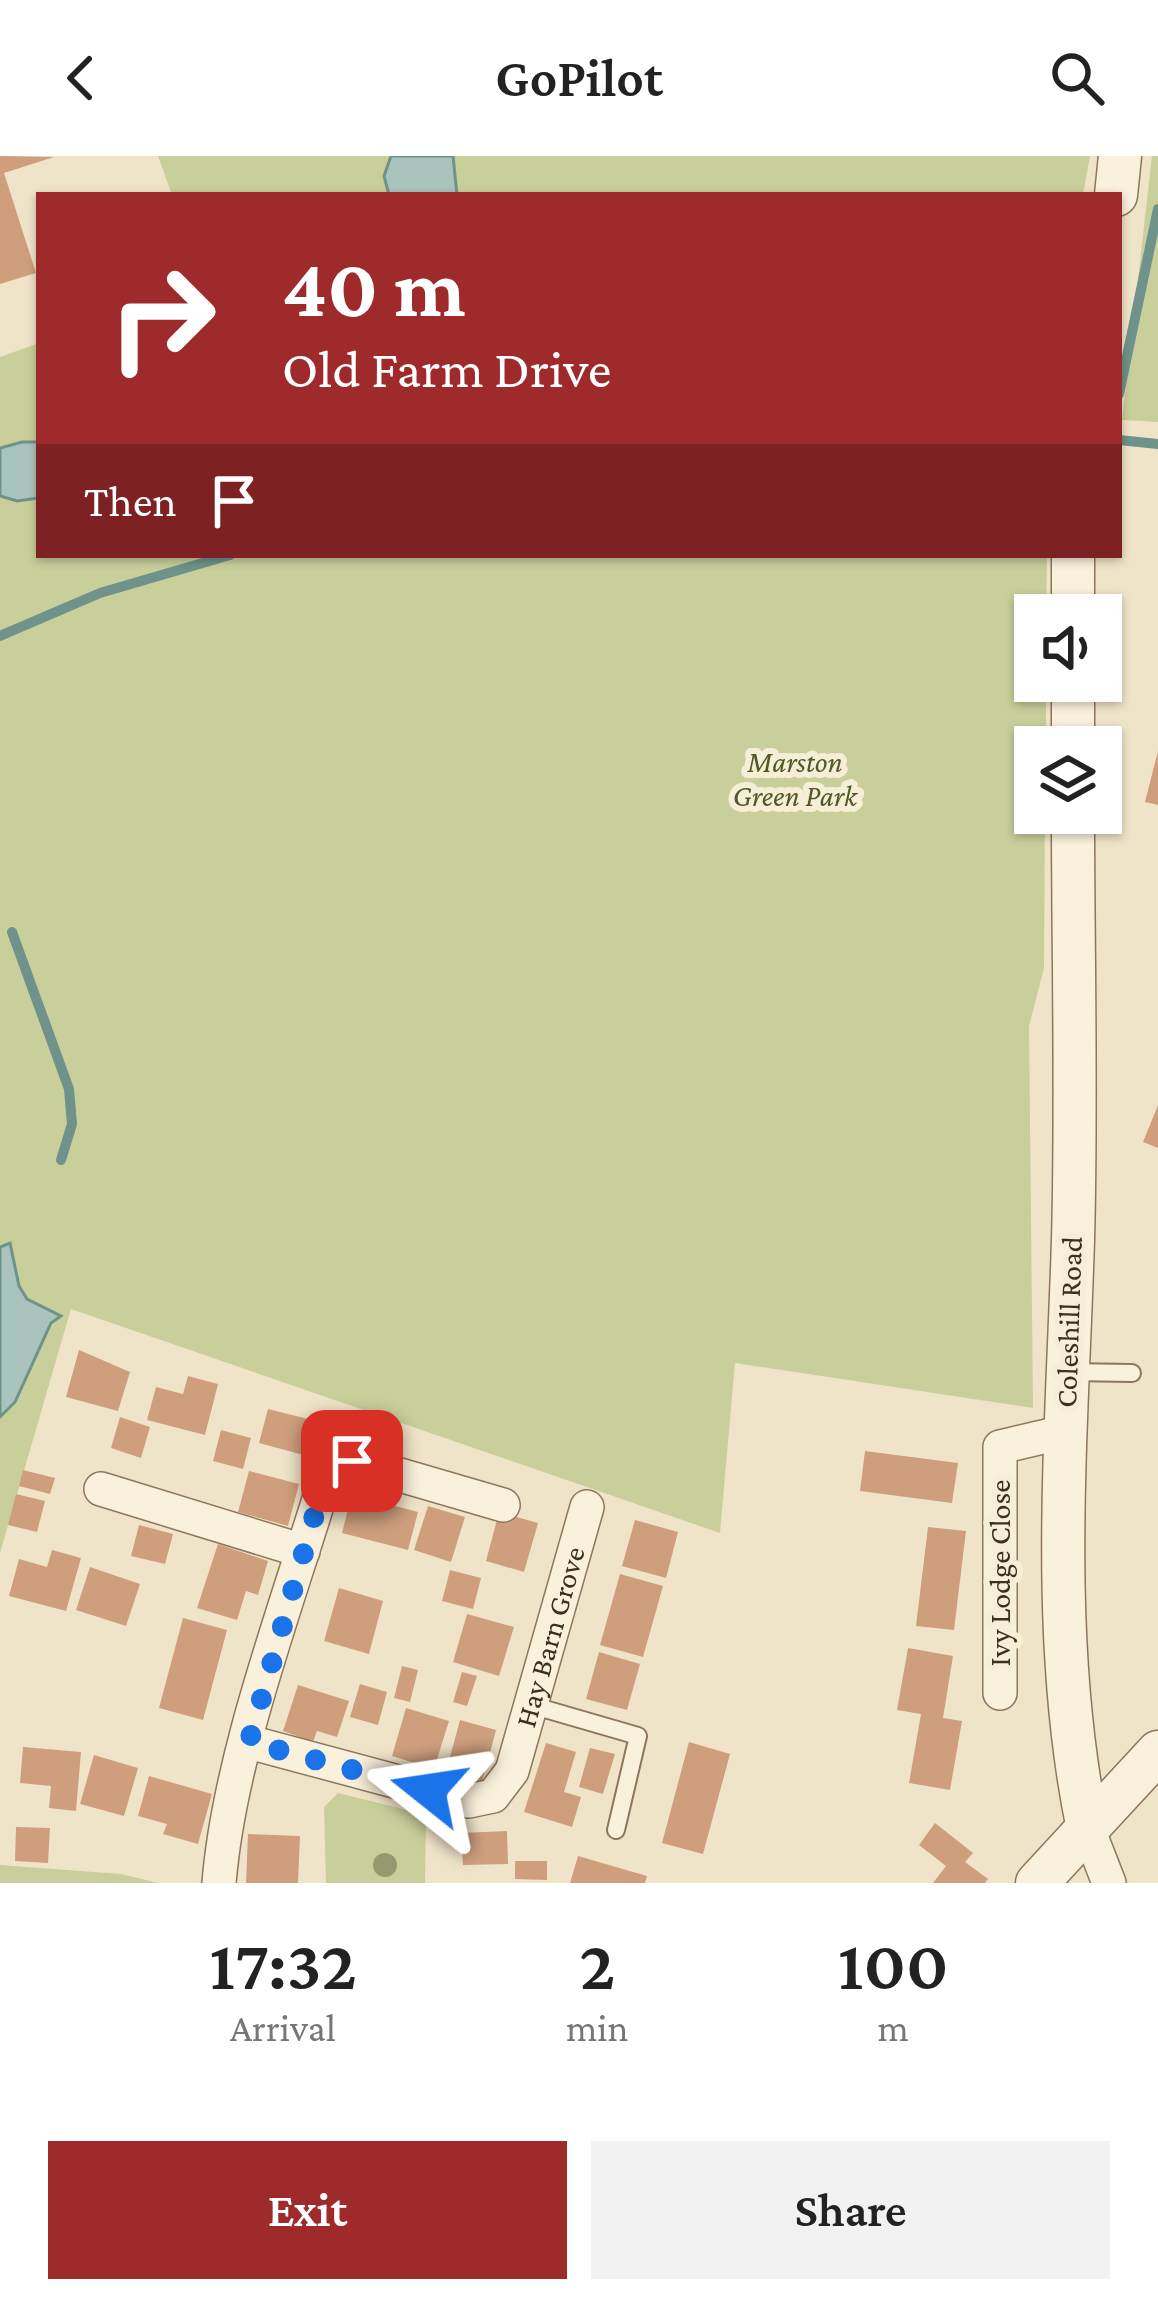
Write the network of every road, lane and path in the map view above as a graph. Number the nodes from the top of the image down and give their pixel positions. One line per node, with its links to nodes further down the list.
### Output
1 (1120, 156): 2 (street)
2 (1116, 192)
3 (1073, 558): 4 (street)
4 (1073, 594)
5 (1073, 834): 6 (street, Coleshill Road)
6 (1067, 1372): 7 (lane); 8 (street, Coleshill Road)
7 (1132, 1373)
8 (1064, 1432): 13 (street, Ivy Lodge Close); 17 (street, Coleshill Road)
9 (101, 1489): 12 (street)
10 (502, 1504): 12 (street)
11 (586, 1507): 14 (street, Hay Barn Grove)
12 (303, 1551): 15 (street)
13 (1000, 1693)
14 (531, 1705): 15 (street, Hay Barn Grove); 18 (lane)
15 (249, 1742): 19 (street)
16 (1158, 1751): 17 (street)
17 (1088, 1829): 20 (street); 21 (street)
18 (616, 1831)
19 (219, 1883)
20 (1037, 1883)
21 (1109, 1883)

